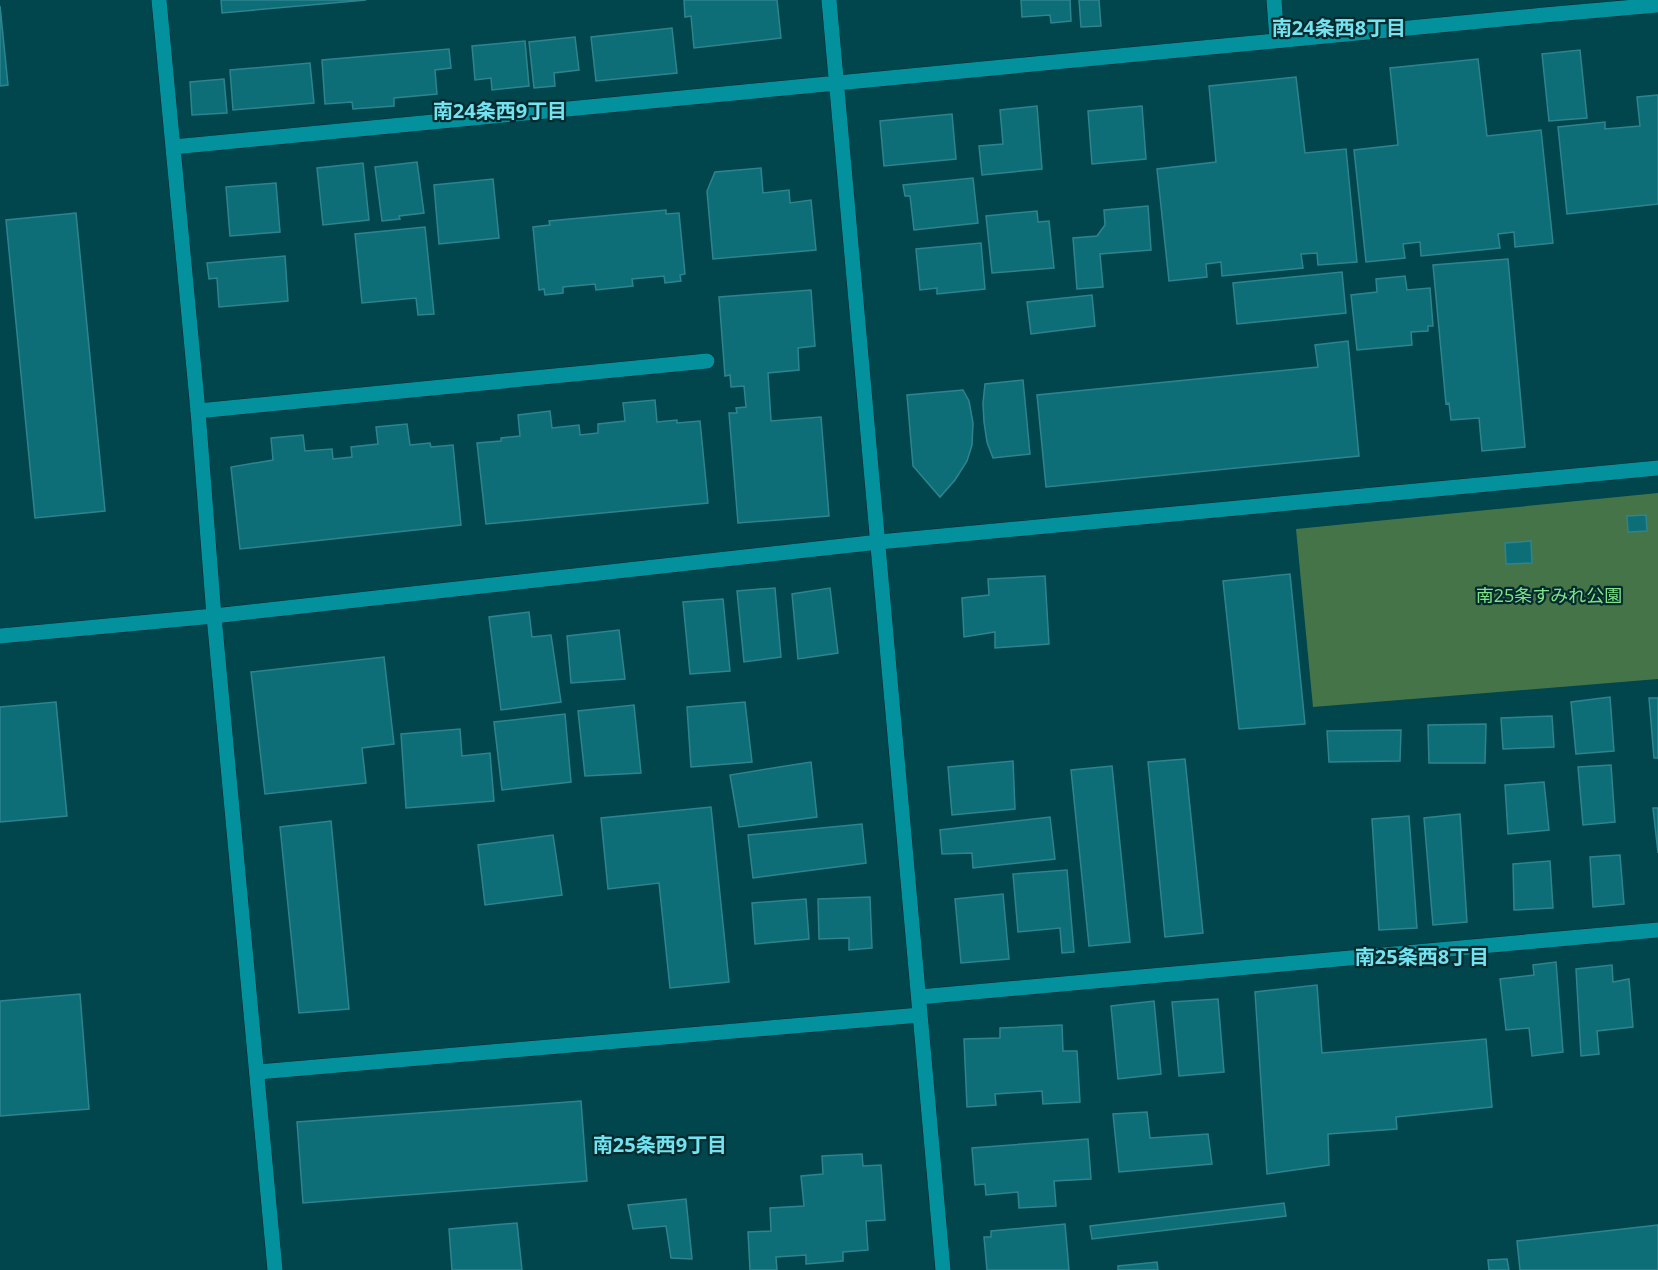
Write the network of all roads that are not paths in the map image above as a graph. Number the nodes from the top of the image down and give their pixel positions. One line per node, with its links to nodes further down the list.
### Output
1 (159, 0): 8 (street)
2 (829, 0): 7 (street)
3 (1274, 0): 6 (street)
4 (1658, 5): 5 (street)
5 (1544, 7): 6 (street)
6 (1277, 40): 7 (street)
7 (836, 83): 8 (street); 12 (street)
8 (173, 147): 10 (street)
9 (707, 361): 10 (street)
10 (198, 411): 13 (street)
11 (1658, 468): 12 (street)
12 (879, 542): 13 (street); 16 (street)
13 (214, 616): 14 (street); 18 (street)
14 (0, 636)
15 (1658, 930): 16 (street)
16 (919, 998): 17 (street)
17 (920, 1015): 18 (street); 20 (street)
18 (258, 1072): 19 (street)
19 (275, 1270)
20 (943, 1270)

